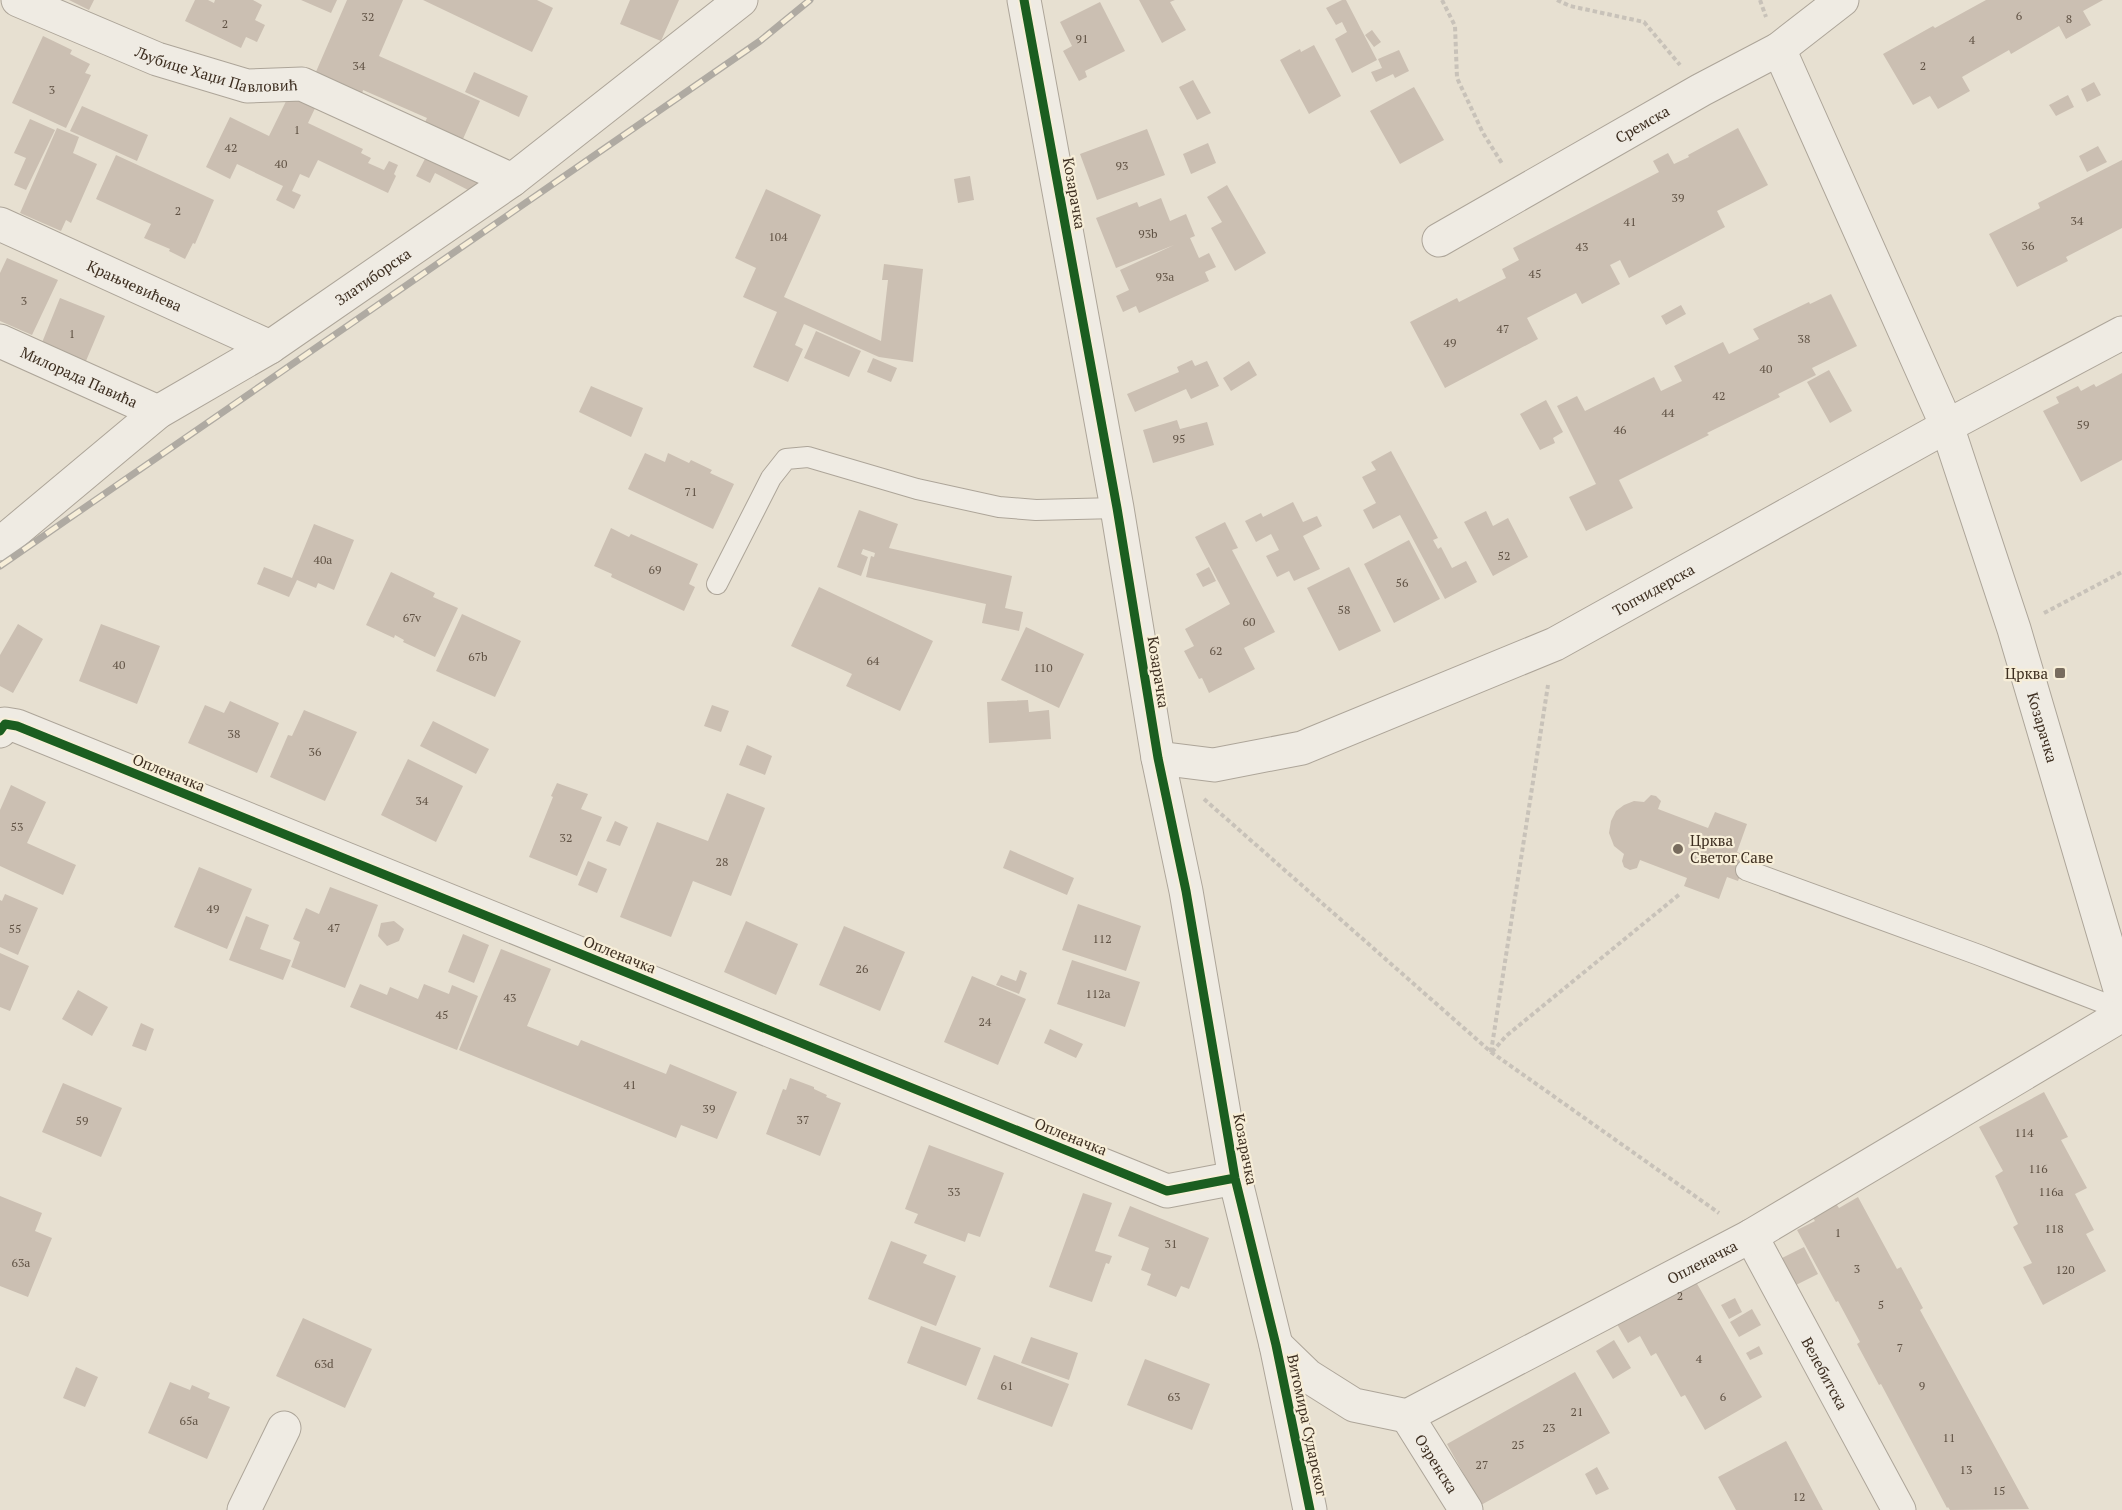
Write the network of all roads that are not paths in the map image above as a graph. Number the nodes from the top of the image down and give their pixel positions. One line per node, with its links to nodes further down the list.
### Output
1 (18, 0): 6 (street, Љубице Хаџи Павловић)
2 (741, 0): 6 (street, Златиборска)
3 (1024, 0): 14 (street, Козарачка)
4 (1842, 0): 5 (street, Сремска)
5 (1779, 49): 8 (street, Сремска); 13 (street, Козарачка)
6 (512, 180): 11 (street, Златиборска)
7 (0, 225): 11 (street, Крањчевићева)
8 (1439, 240)
9 (2122, 333): 13 (street, Топчидерска)
10 (0, 341): 12 (street, Милорада Павића)
11 (270, 347): 12 (street, Златиборска)
12 (158, 412): 15 (street, Златиборска)
13 (1947, 426): 18 (street, Топчидерска); 20 (street, Козарачка)
14 (1117, 508): 16 (lane); 18 (street, Козарачка)
15 (0, 544)
16 (717, 584)
17 (0, 731): 23 (street, Опленачка)
18 (1158, 758): 23 (street, Козарачка)
19 (1746, 870): 21 (lane)
20 (2122, 996)
21 (2122, 1010)
22 (2122, 1015): 24 (street, Опленачка)
23 (1235, 1178): 25 (street, Козарачка)
24 (1751, 1236): 26 (street, Опленачка); 31 (street, Велебитска)
25 (1276, 1346): 26 (street); 29 (street, Витомира Сударског)
26 (1407, 1416): 30 (street, Озренска)
27 (284, 1428): 28 (street)
28 (244, 1510)
29 (1310, 1510)
30 (1466, 1510)
31 (1899, 1510)

